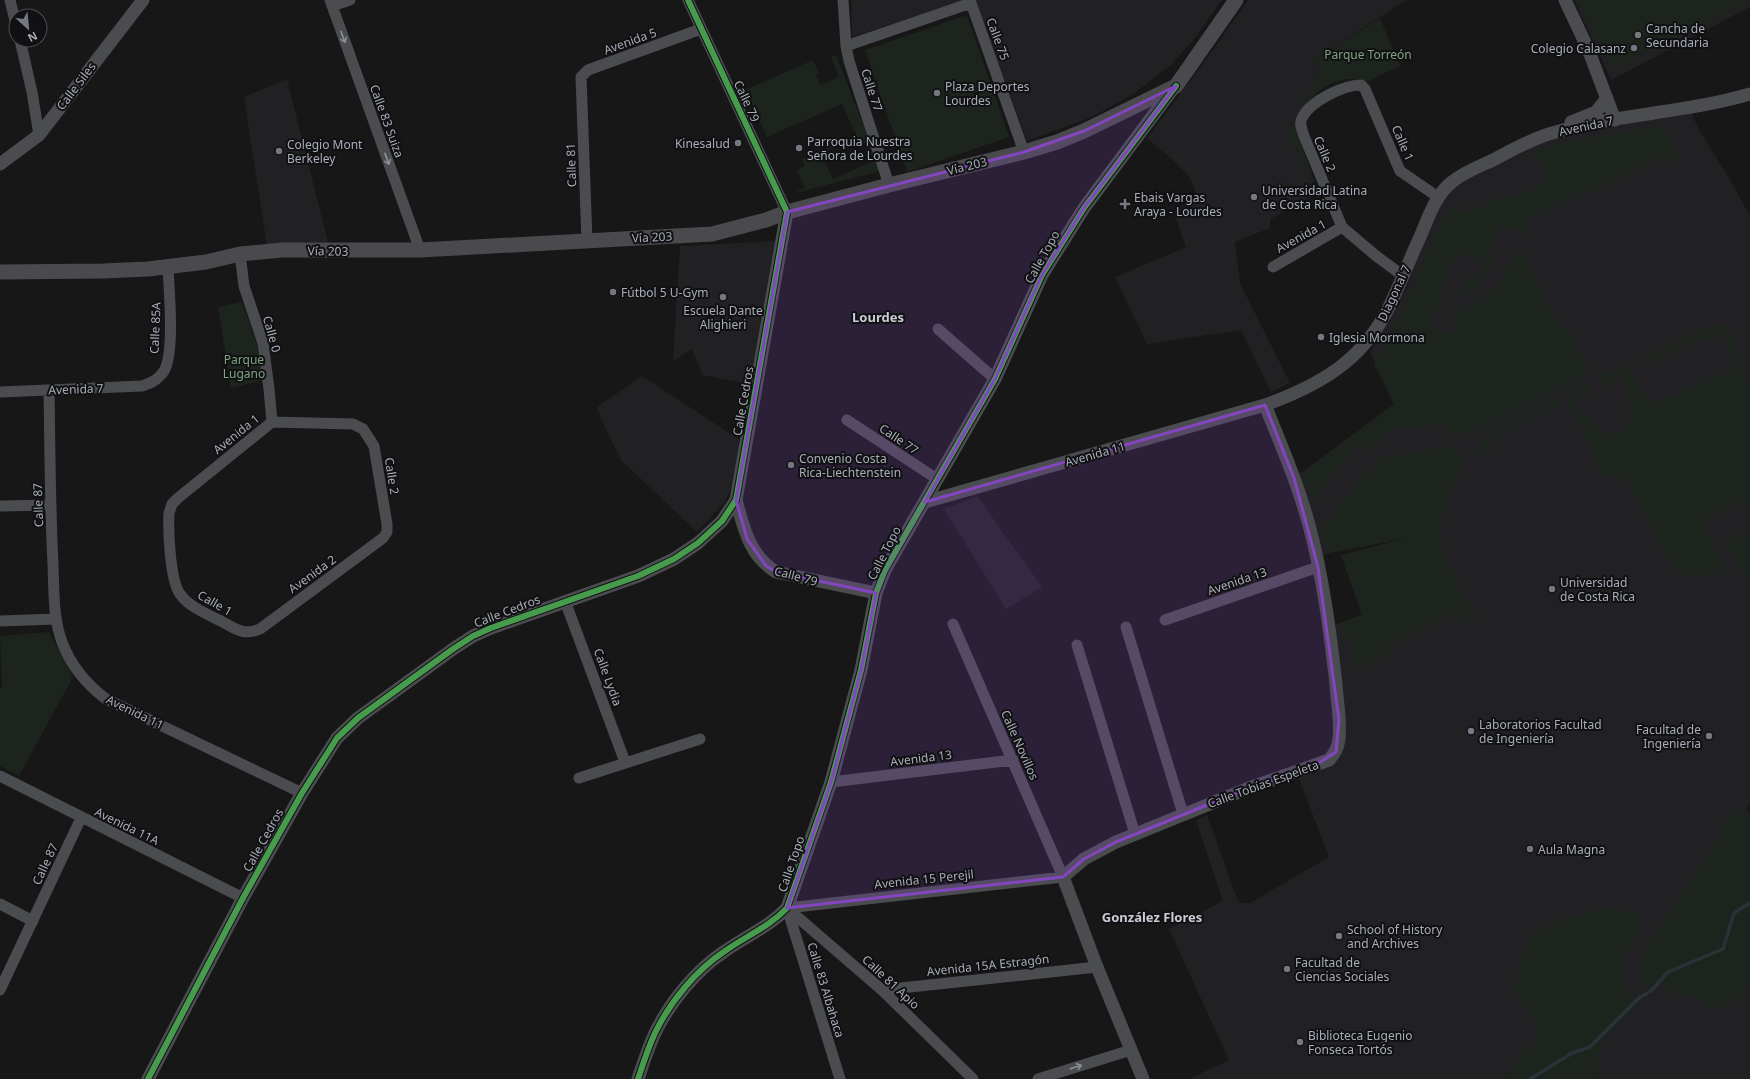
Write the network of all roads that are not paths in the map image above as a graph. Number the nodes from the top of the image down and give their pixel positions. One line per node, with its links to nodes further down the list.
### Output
1 (143, 0): 18 (street, Calle Siles)
2 (350, 0): 7 (street)
3 (688, 0): 8 (street, Calle 79)
4 (843, 0): 9 (street, Calle 77)
5 (1236, 0): 12 (main road, Vía 203)
6 (1565, 0): 15 (street)
7 (331, 3): 26 (street, Calle 83 Suiza, one-way to 26)
8 (701, 29): 13 (street, Avenida 5); 23 (street, Calle 79)
9 (846, 46): 19 (street, Calle 75); 21 (street, Calle 77)
10 (22, 48): 18 (street)
11 (1361, 85): 22 (street, Calle 1); 24 (street, Calle 2)
12 (1176, 86): 19 (main road, Vía 203); 33 (street, Calle Topo)
13 (580, 88): 25 (street, Calle 81)
14 (1750, 94): 16 (street, Avenida 7)
15 (1607, 98): 16 (street); 17 (street)
16 (1615, 120): 17 (street, Avenida 7)
17 (1565, 130): 22 (street, Avenida 7)
18 (39, 135): 20 (street, Calle Siles)
19 (1024, 152): 21 (main road, Vía 203)
20 (0, 164)
21 (889, 185): 23 (main road, Vía 203)
22 (1438, 197): 31 (street, Diagonal 7)
23 (787, 212): 25 (main road, Vía 203); 42 (street, Calle Cedros)
24 (1342, 227): 28 (street, Avenida 1); 31 (street, Calle 2)
25 (587, 241): 26 (main road, Vía 203)
26 (420, 250): 27 (main road, Vía 203)
27 (240, 254): 29 (main road, Vía 203); 39 (street, Calle 0)
28 (1273, 266)
29 (168, 267): 30 (main road, Vía 203); 34 (street, Calle 85A)
30 (0, 272)
31 (1397, 272): 37 (street, Diagonal 7)
32 (938, 329): 33 (street)
33 (995, 380): 41 (street, Calle Topo)
34 (151, 383): 35 (street, Avenida 7)
35 (49, 390): 36 (street, Avenida 7); 44 (street, Calle 87)
36 (0, 392)
37 (1265, 405): 43 (street, Avenida 11); 48 (street, Calle Tobías Espeleta)
38 (847, 420): 41 (street, Calle 77)
39 (272, 422): 40 (street, Avenida 1); 46 (street, Avenida 1)
40 (363, 428): 47 (street, Calle 2)
41 (937, 479): 43 (street, Calle Topo)
42 (736, 500): 49 (street, Calle 79); 50 (street, Calle Cedros)
43 (925, 502): 49 (street, Calle Topo)
44 (50, 505): 45 (street); 51 (street, Calle 87)
45 (0, 506)
46 (169, 513): 56 (street, Calle 1)
47 (386, 532): 56 (street, Avenida 2)
48 (1318, 567): 52 (street, Avenida 13); 65 (street, Calle Tobías Espeleta)
49 (876, 593): 63 (street, Calle Topo)
50 (565, 601): 60 (street, Calle Lydia); 64 (street, Calle Cedros)
51 (56, 619): 53 (street); 64 (street, Avenida 11)
52 (1165, 620)
53 (0, 622)
54 (953, 624): 59 (street, Calle Novillos)
55 (1126, 627): 65 (street)
56 (249, 632)
57 (1077, 645): 67 (street)
58 (700, 739): 60 (street)
59 (1013, 760): 63 (street, Avenida 13); 68 (street, Calle Novillos)
60 (626, 762): 62 (street)
61 (0, 776): 66 (street, Avenida 11A)
62 (578, 778)
63 (831, 782): 71 (street, Calle Topo)
64 (302, 793): 69 (street, Calle Cedros)
65 (1184, 814): 67 (street, Calle Tobías Espeleta)
66 (81, 818): 69 (street, Avenida 11A); 72 (street, Calle 87)
67 (1136, 834): 68 (street, Calle Tobías Espeleta)
68 (1063, 877): 71 (street, Avenida 15 Perejil); 73 (street)
69 (243, 898): 77 (street, Calle Cedros)
70 (0, 904): 72 (street)
71 (787, 908): 75 (street, Calle 81 Apio); 78 (street, Calle Topo); 79 (street, Calle 83 Albahaca)
72 (33, 921): 74 (street, Calle 87)
73 (1097, 966): 75 (street, Avenida 15A Estragón); 76 (street)
74 (0, 990)
75 (882, 990): 80 (street, Calle 81 Apio)
76 (1131, 1050): 81 (street, one-way to 76); 82 (street)
77 (148, 1079)
78 (638, 1079)
79 (840, 1079)
80 (973, 1079)
81 (1038, 1079)
82 (1143, 1079)

